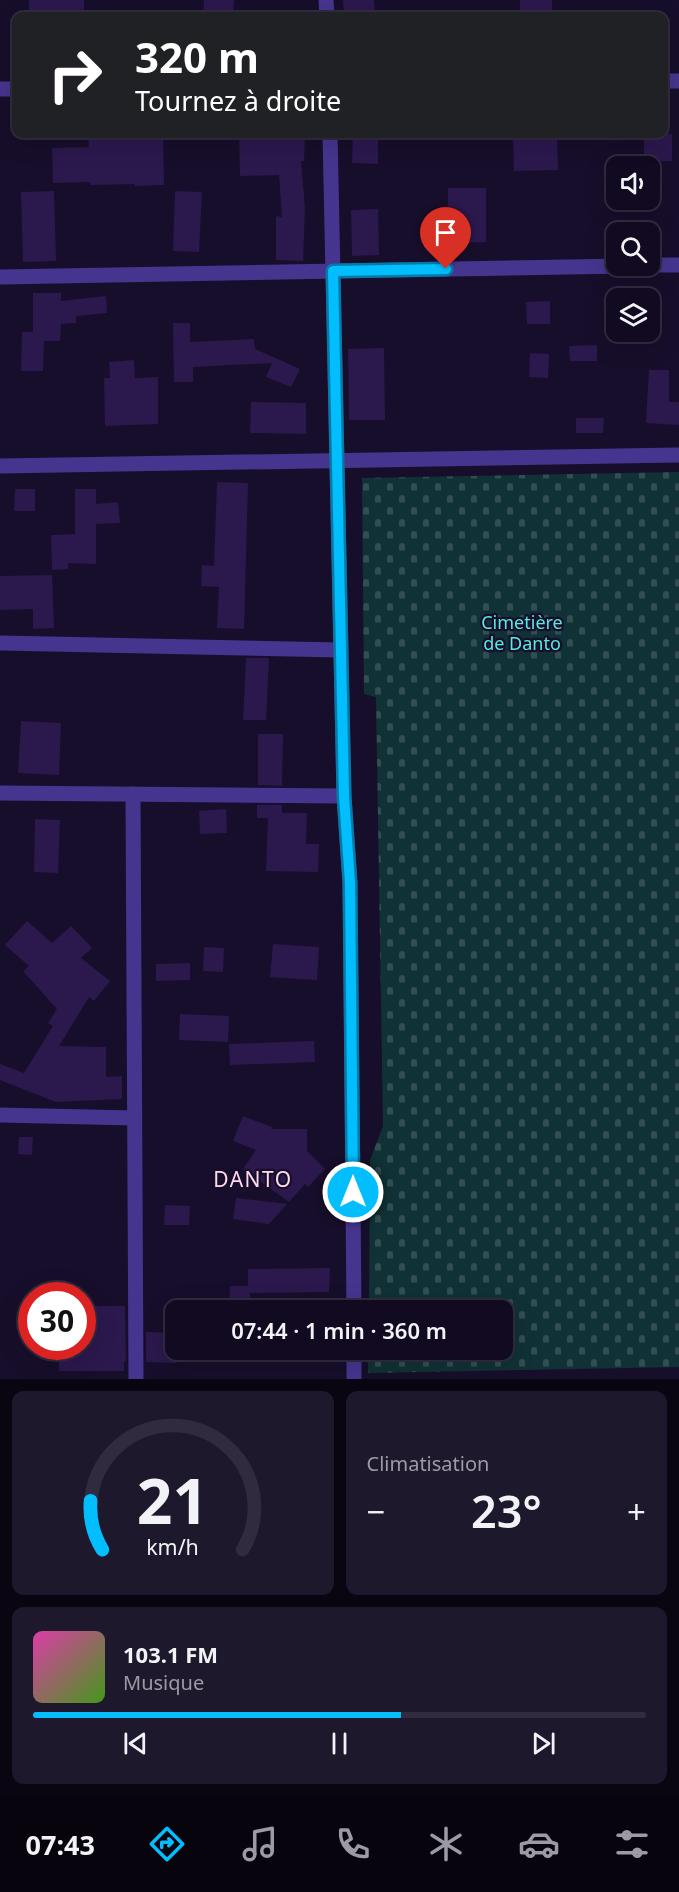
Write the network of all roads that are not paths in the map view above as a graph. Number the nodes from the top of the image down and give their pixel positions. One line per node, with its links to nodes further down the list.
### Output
1 (330, 138): 5 (street)
2 (660, 265): 3 (street)
3 (679, 265)
4 (606, 266): 5 (street)
5 (333, 271): 6 (street); 8 (street)
6 (0, 277)
7 (679, 455): 8 (street)
8 (337, 461): 9 (street); 11 (street)
9 (0, 466)
10 (0, 643): 11 (street)
11 (341, 650): 14 (street)
12 (0, 793): 13 (street)
13 (133, 794): 14 (street); 16 (street)
14 (344, 796): 17 (street)
15 (0, 1115): 16 (street)
16 (134, 1118): 19 (street)
17 (354, 1300)
18 (354, 1360): 20 (street)
19 (136, 1379)
20 (354, 1379)

